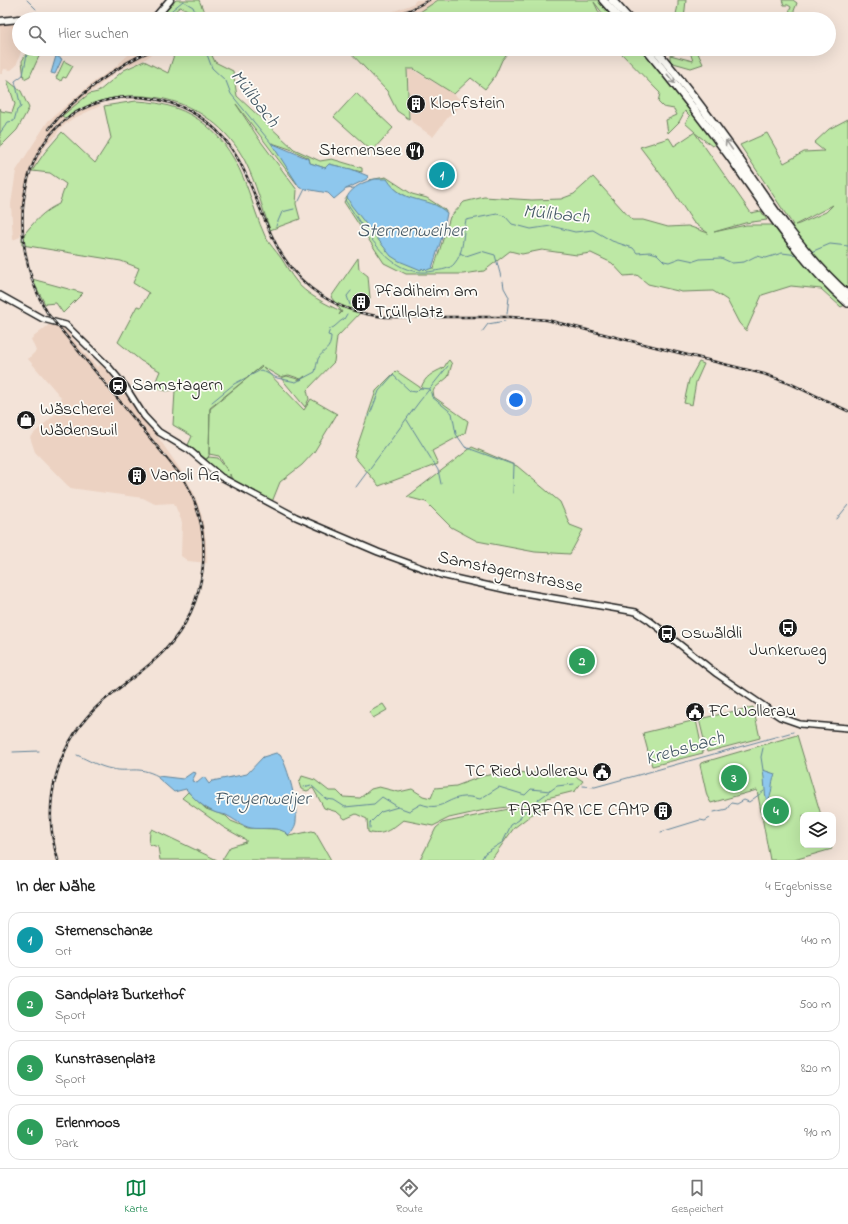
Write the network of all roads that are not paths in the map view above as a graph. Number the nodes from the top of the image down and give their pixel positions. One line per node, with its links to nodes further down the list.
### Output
1 (170, 0): 4 (main road)
2 (603, 0): 5 (highway)
3 (612, 0): 6 (highway)
4 (160, 12)
5 (614, 12)
6 (623, 12)
7 (12, 20): 8 (main road)
8 (0, 21)
9 (652, 56): 11 (highway, one-way to 11)
10 (661, 56): 11 (highway, one-way to 10)
11 (781, 225): 12 (highway)
12 (833, 284): 14 (highway); 15 (highway)
13 (0, 295): 16 (street, Samstagernstrasse)
14 (848, 295)
15 (848, 303)
16 (848, 728)

